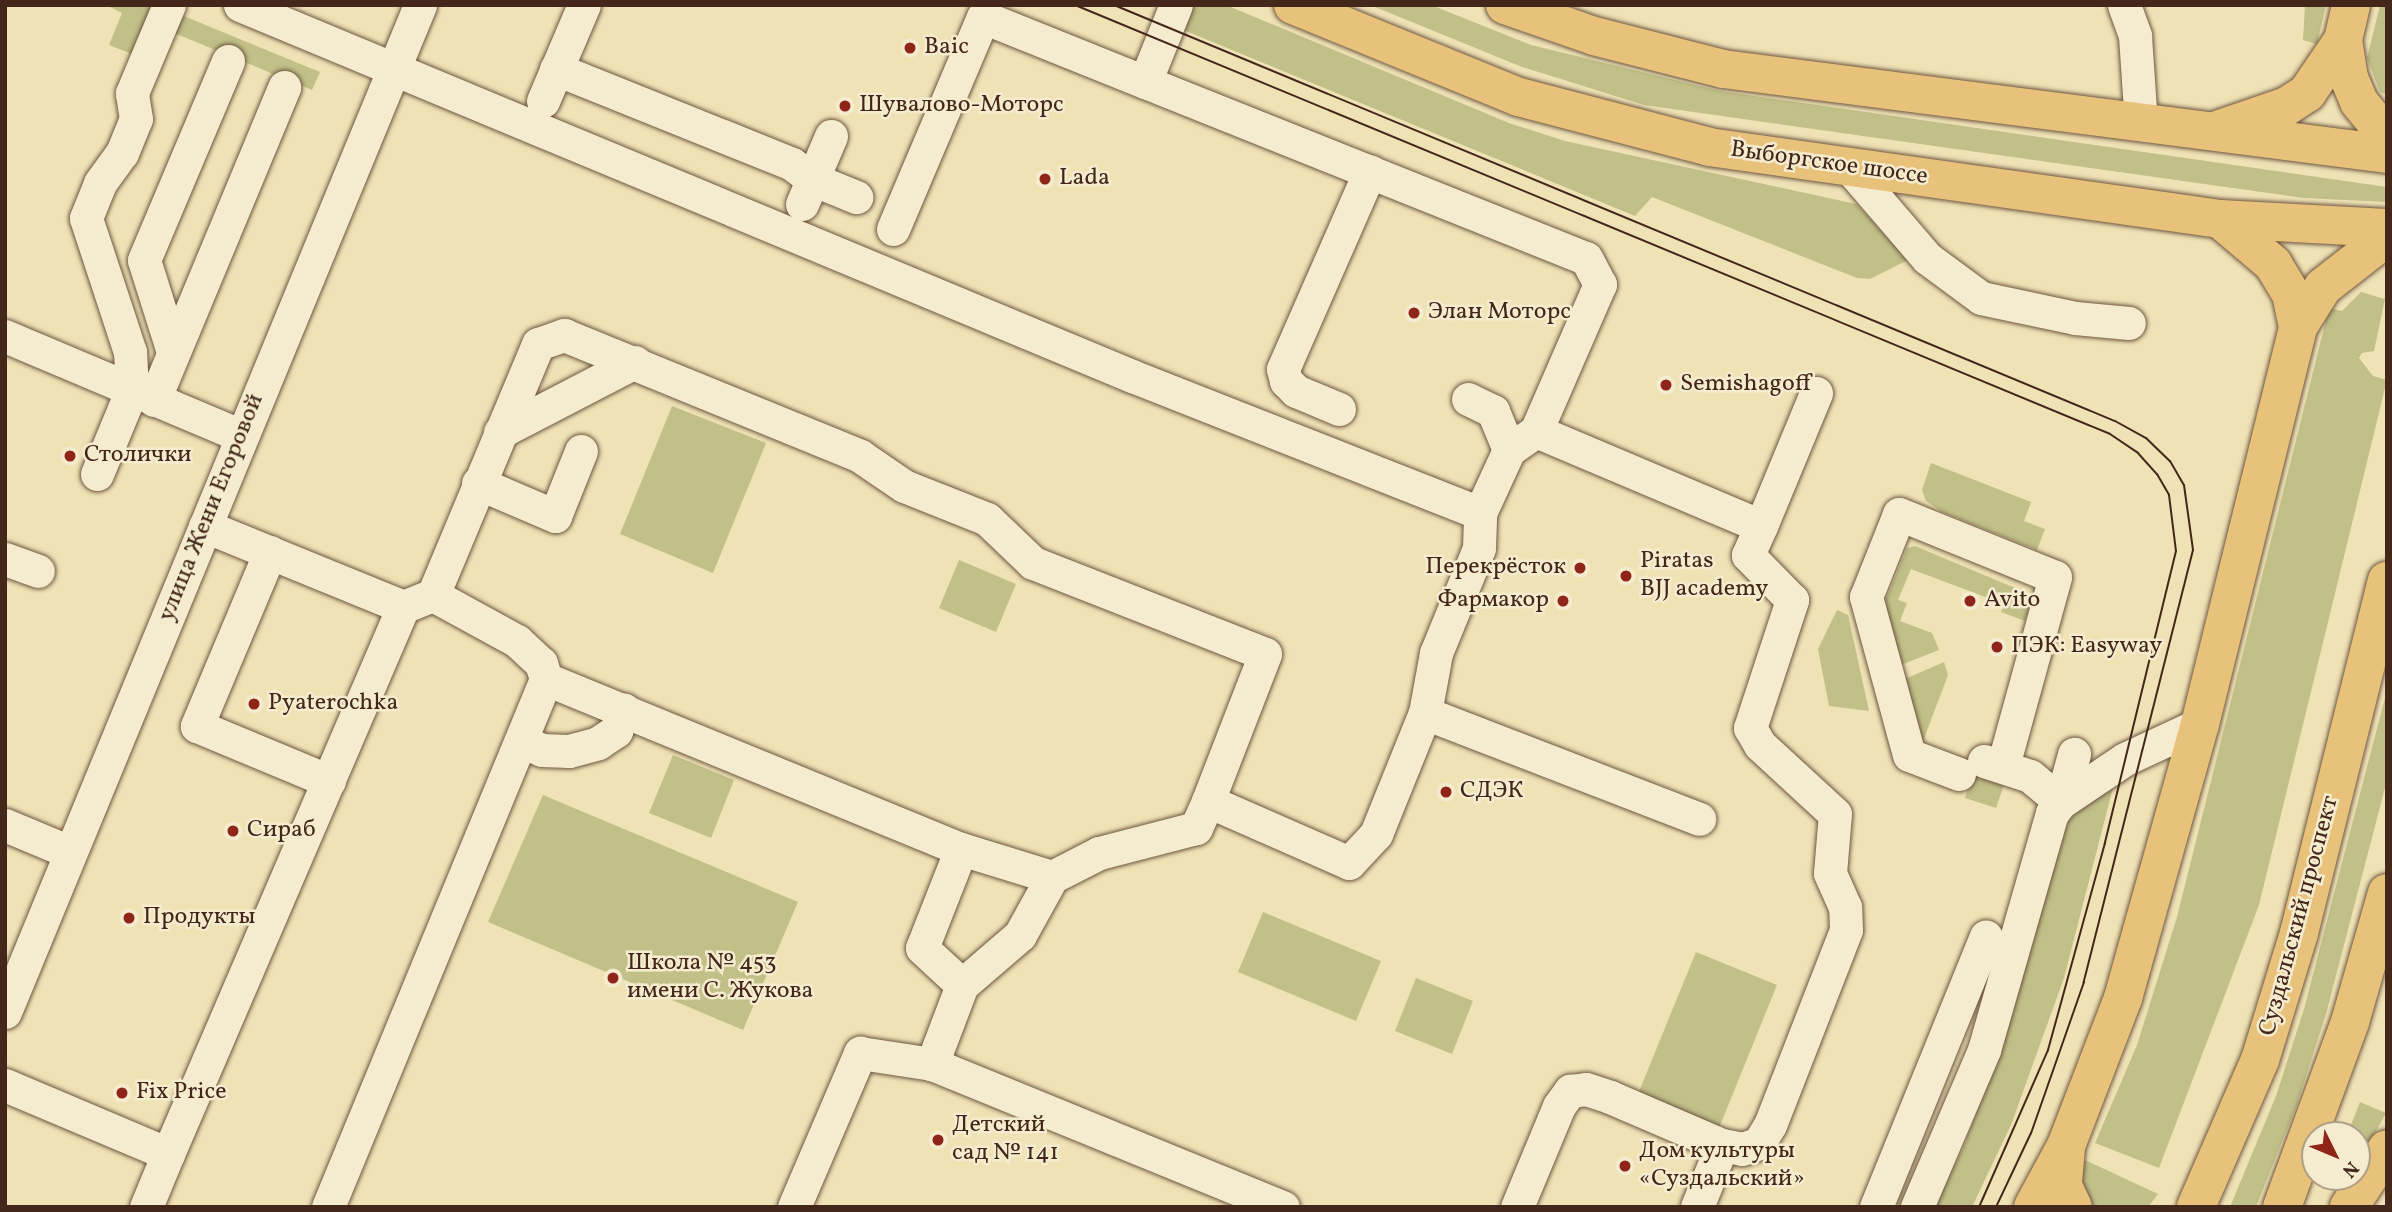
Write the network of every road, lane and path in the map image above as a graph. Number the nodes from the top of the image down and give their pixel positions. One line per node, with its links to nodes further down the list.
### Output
1 (169, 5): 35 (street)
2 (240, 5): 11 (street)
3 (420, 5): 11 (street, улица Жени Егоровой)
4 (584, 5): 12 (street)
5 (1176, 5): 13 (street)
6 (1293, 5): 21 (main road, Выборгское шоссе)
7 (1506, 5): 16 (main road)
8 (2123, 5): 16 (street)
9 (2347, 23): 17 (main road); 19 (main road)
10 (228, 61): 32 (street)
11 (394, 69): 40 (street, улица Жени Егоровой); 45 (street)
12 (556, 69): 15 (street); 23 (street)
13 (1145, 82): 22 (street); 27 (street)
14 (284, 87): 32 (street)
15 (543, 101)
16 (2141, 123): 17 (main road)
17 (2211, 132): 20 (main road)
18 (831, 136): 23 (street)
19 (2387, 136)
20 (2387, 154)
21 (1849, 167): 25 (main road, Выборгское шоссе); 29 (street)
22 (1370, 171): 37 (street); 38 (street)
23 (807, 191): 24 (street)
24 (856, 197)
25 (2220, 219): 26 (main road, Выборгское шоссе); 30 (main road)
26 (2387, 228)
27 (893, 229)
28 (2387, 237): 30 (main road)
29 (2129, 323)
30 (2298, 327): 56 (main road)
31 (5, 336): 35 (street)
32 (173, 352): 35 (street)
33 (635, 362): 39 (street); 39 (street); 61 (street)
34 (1816, 393): 47 (street)
35 (143, 395): 40 (street); 43 (street)
36 (1468, 399): 41 (street)
37 (1339, 409)
38 (1536, 431): 41 (street); 47 (street)
39 (500, 432): 44 (street)
40 (242, 436): 46 (street, улица Жени Егоровой)
41 (1509, 450): 45 (street)
42 (581, 452): 44 (street)
43 (97, 474)
44 (478, 482): 52 (street)
45 (1480, 513): 55 (street)
46 (205, 526): 48 (street); 66 (street, улица Жени Егоровой)
47 (1761, 526): 83 (street)
48 (270, 552): 52 (street); 60 (street)
49 (5, 559): 50 (street)
50 (38, 571)
51 (2382, 599): 74 (main road, Суздальский проспект)
52 (418, 601): 53 (street); 60 (street)
53 (546, 679): 54 (street); 57 (street)
54 (624, 709): 57 (street); 65 (street)
55 (1425, 713): 61 (street); 63 (street)
56 (2200, 724): 62 (street); 75 (main road)
57 (521, 741): 80 (street)
58 (2074, 754): 62 (street)
59 (1982, 767): 59 (street); 62 (street)
60 (329, 781): 77 (street)
61 (1208, 801): 67 (street)
62 (2060, 802): 86 (street)
63 (1699, 820)
64 (5, 825): 66 (street)
65 (961, 849): 67 (street); 70 (street)
66 (70, 852): 71 (street, улица Жени Егоровой)
67 (1052, 877): 70 (street)
68 (2387, 893): 91 (main road)
69 (1986, 936): 85 (street)
70 (962, 985): 72 (street)
71 (5, 1012)
72 (932, 1064): 81 (street); 82 (street)
73 (5, 1085): 77 (street)
74 (2229, 1134): 89 (main road); 90 (main road, Суздальский проспект)
75 (2066, 1146): 87 (main road); 88 (main road)
76 (2387, 1149): 92 (main road)
77 (168, 1154): 79 (street)
78 (1718, 1155): 84 (street)
79 (146, 1207)
80 (328, 1207)
81 (794, 1207)
82 (1283, 1207)
83 (1517, 1207)
84 (1697, 1207)
85 (1876, 1207)
86 (1917, 1207)
87 (2034, 1207)
88 (2073, 1207)
89 (2165, 1207)
90 (2196, 1207)
91 (2282, 1207)
92 (2349, 1207)

